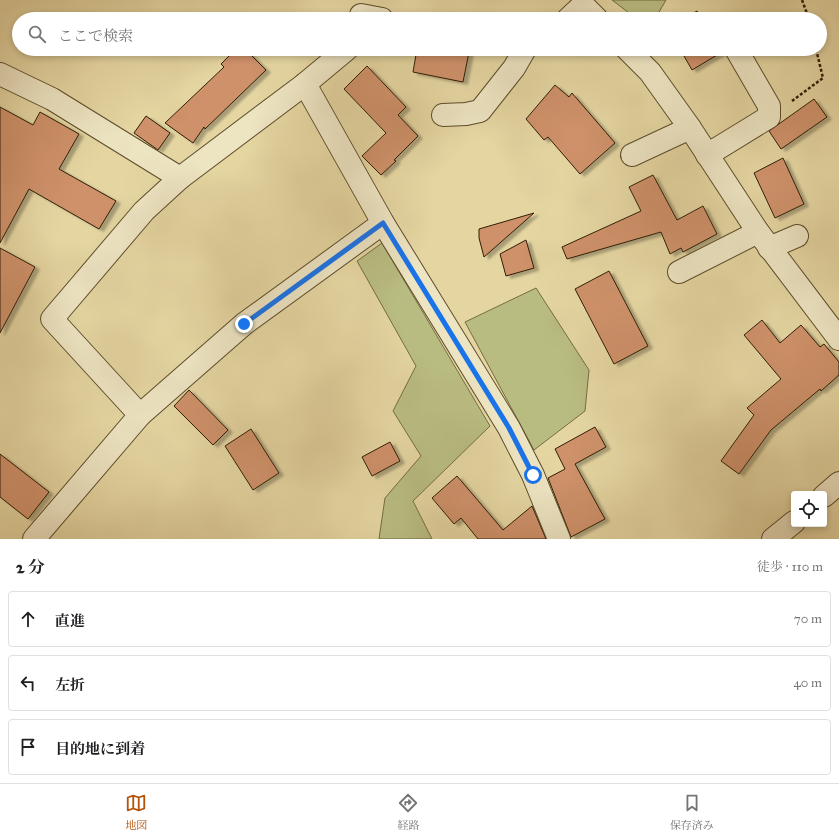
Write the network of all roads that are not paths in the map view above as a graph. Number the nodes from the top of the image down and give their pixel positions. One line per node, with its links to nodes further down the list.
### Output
1 (339, 56): 6 (street)
2 (521, 56): 7 (street)
3 (634, 56): 8 (street)
4 (740, 56): 10 (street)
5 (0, 74): 11 (street)
6 (305, 84): 11 (street); 12 (street)
7 (443, 115)
8 (690, 128): 9 (street); 10 (street)
9 (632, 155)
10 (707, 155): 14 (street)
11 (180, 178): 17 (street)
12 (383, 223): 17 (street); 22 (street)
13 (797, 236): 14 (street)
14 (763, 240): 15 (street); 16 (street)
15 (679, 272)
16 (839, 339)
17 (140, 415): 21 (street)
18 (839, 483): 19 (street)
19 (827, 493)
20 (791, 524): 23 (street)
21 (34, 539)
22 (559, 539)
23 (773, 539)

